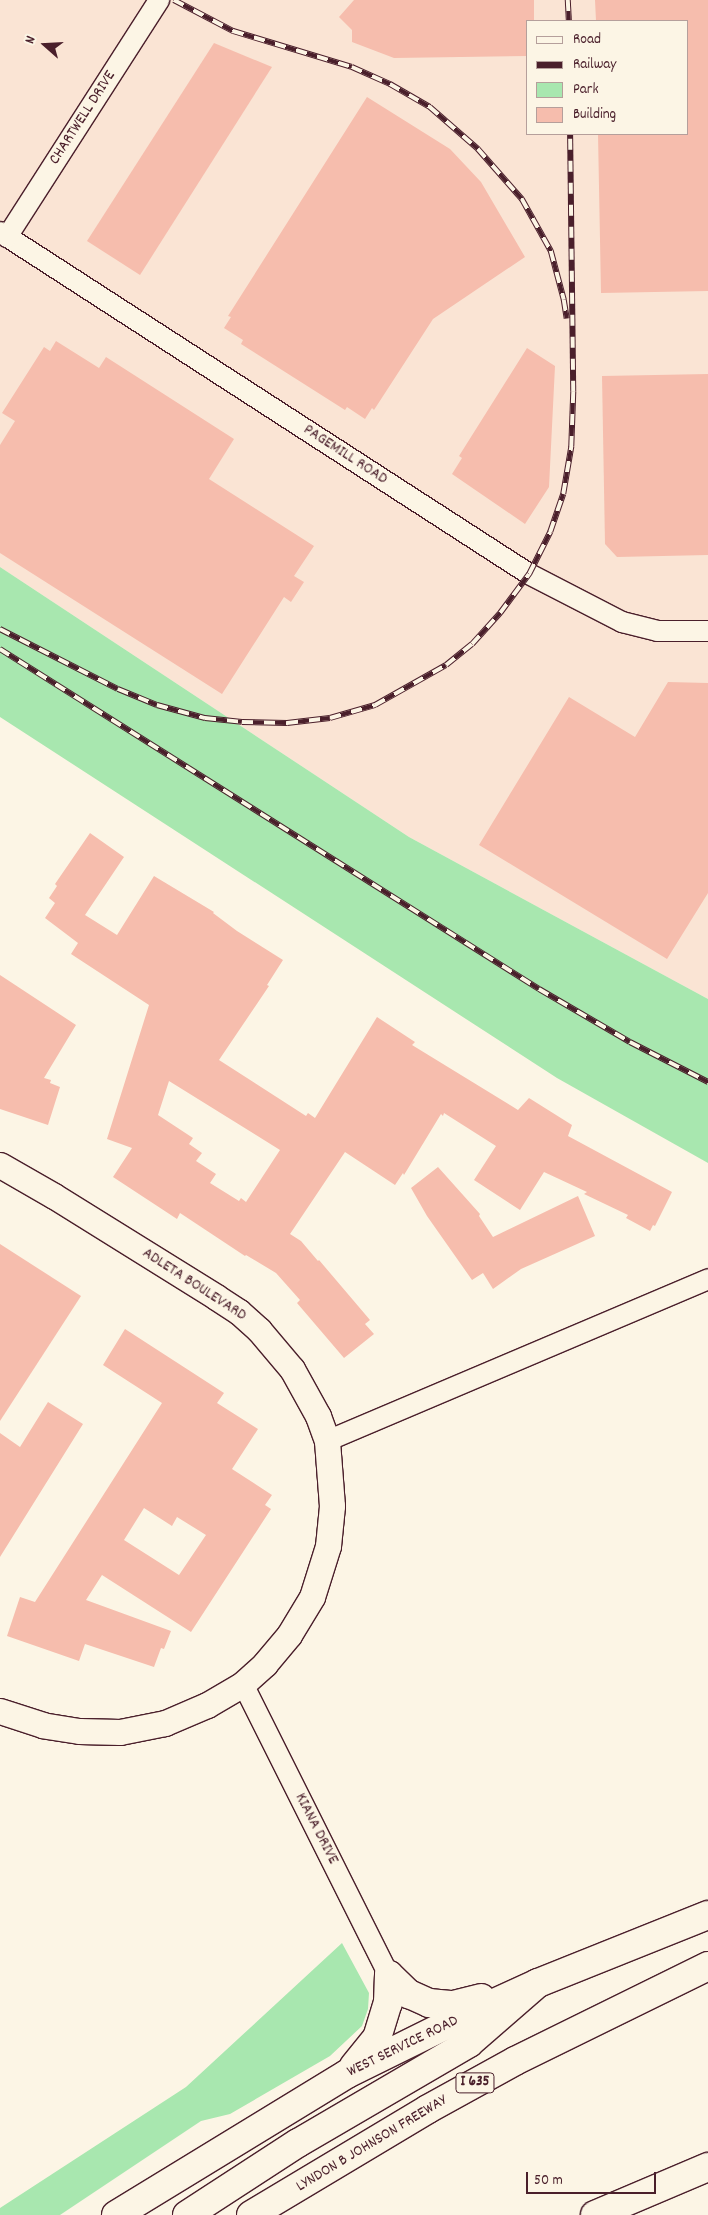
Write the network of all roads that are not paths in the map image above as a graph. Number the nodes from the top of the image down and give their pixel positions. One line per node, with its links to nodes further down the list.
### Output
1 (159, 0): 2 (street, CHARTWELL DRIVE)
2 (4, 234): 3 (street, PAGEMILL ROAD)
3 (708, 631)
4 (0, 1165): 6 (street, ADLETA BOULEVARD)
5 (708, 1278): 6 (street)
6 (327, 1441): 7 (street, ADLETA BOULEVARD)
7 (243, 1684): 8 (street, ADLETA BOULEVARD); 11 (street, KIANA DRIVE)
8 (0, 1711)
9 (708, 1916): 12 (main road, WEST SERVICE ROAD)
10 (708, 1966): 17 (main road, LYNDON B JOHNSON FREEWAY / I 635)
11 (390, 1975): 12 (main road); 13 (main road)
12 (538, 1983): 13 (main road, WEST SERVICE ROAD); 16 (main road)
13 (347, 2074): 15 (main road, WEST SERVICE ROAD)
14 (708, 2167): 18 (main road)
15 (116, 2215)
16 (187, 2215)
17 (251, 2215)
18 (595, 2215)

